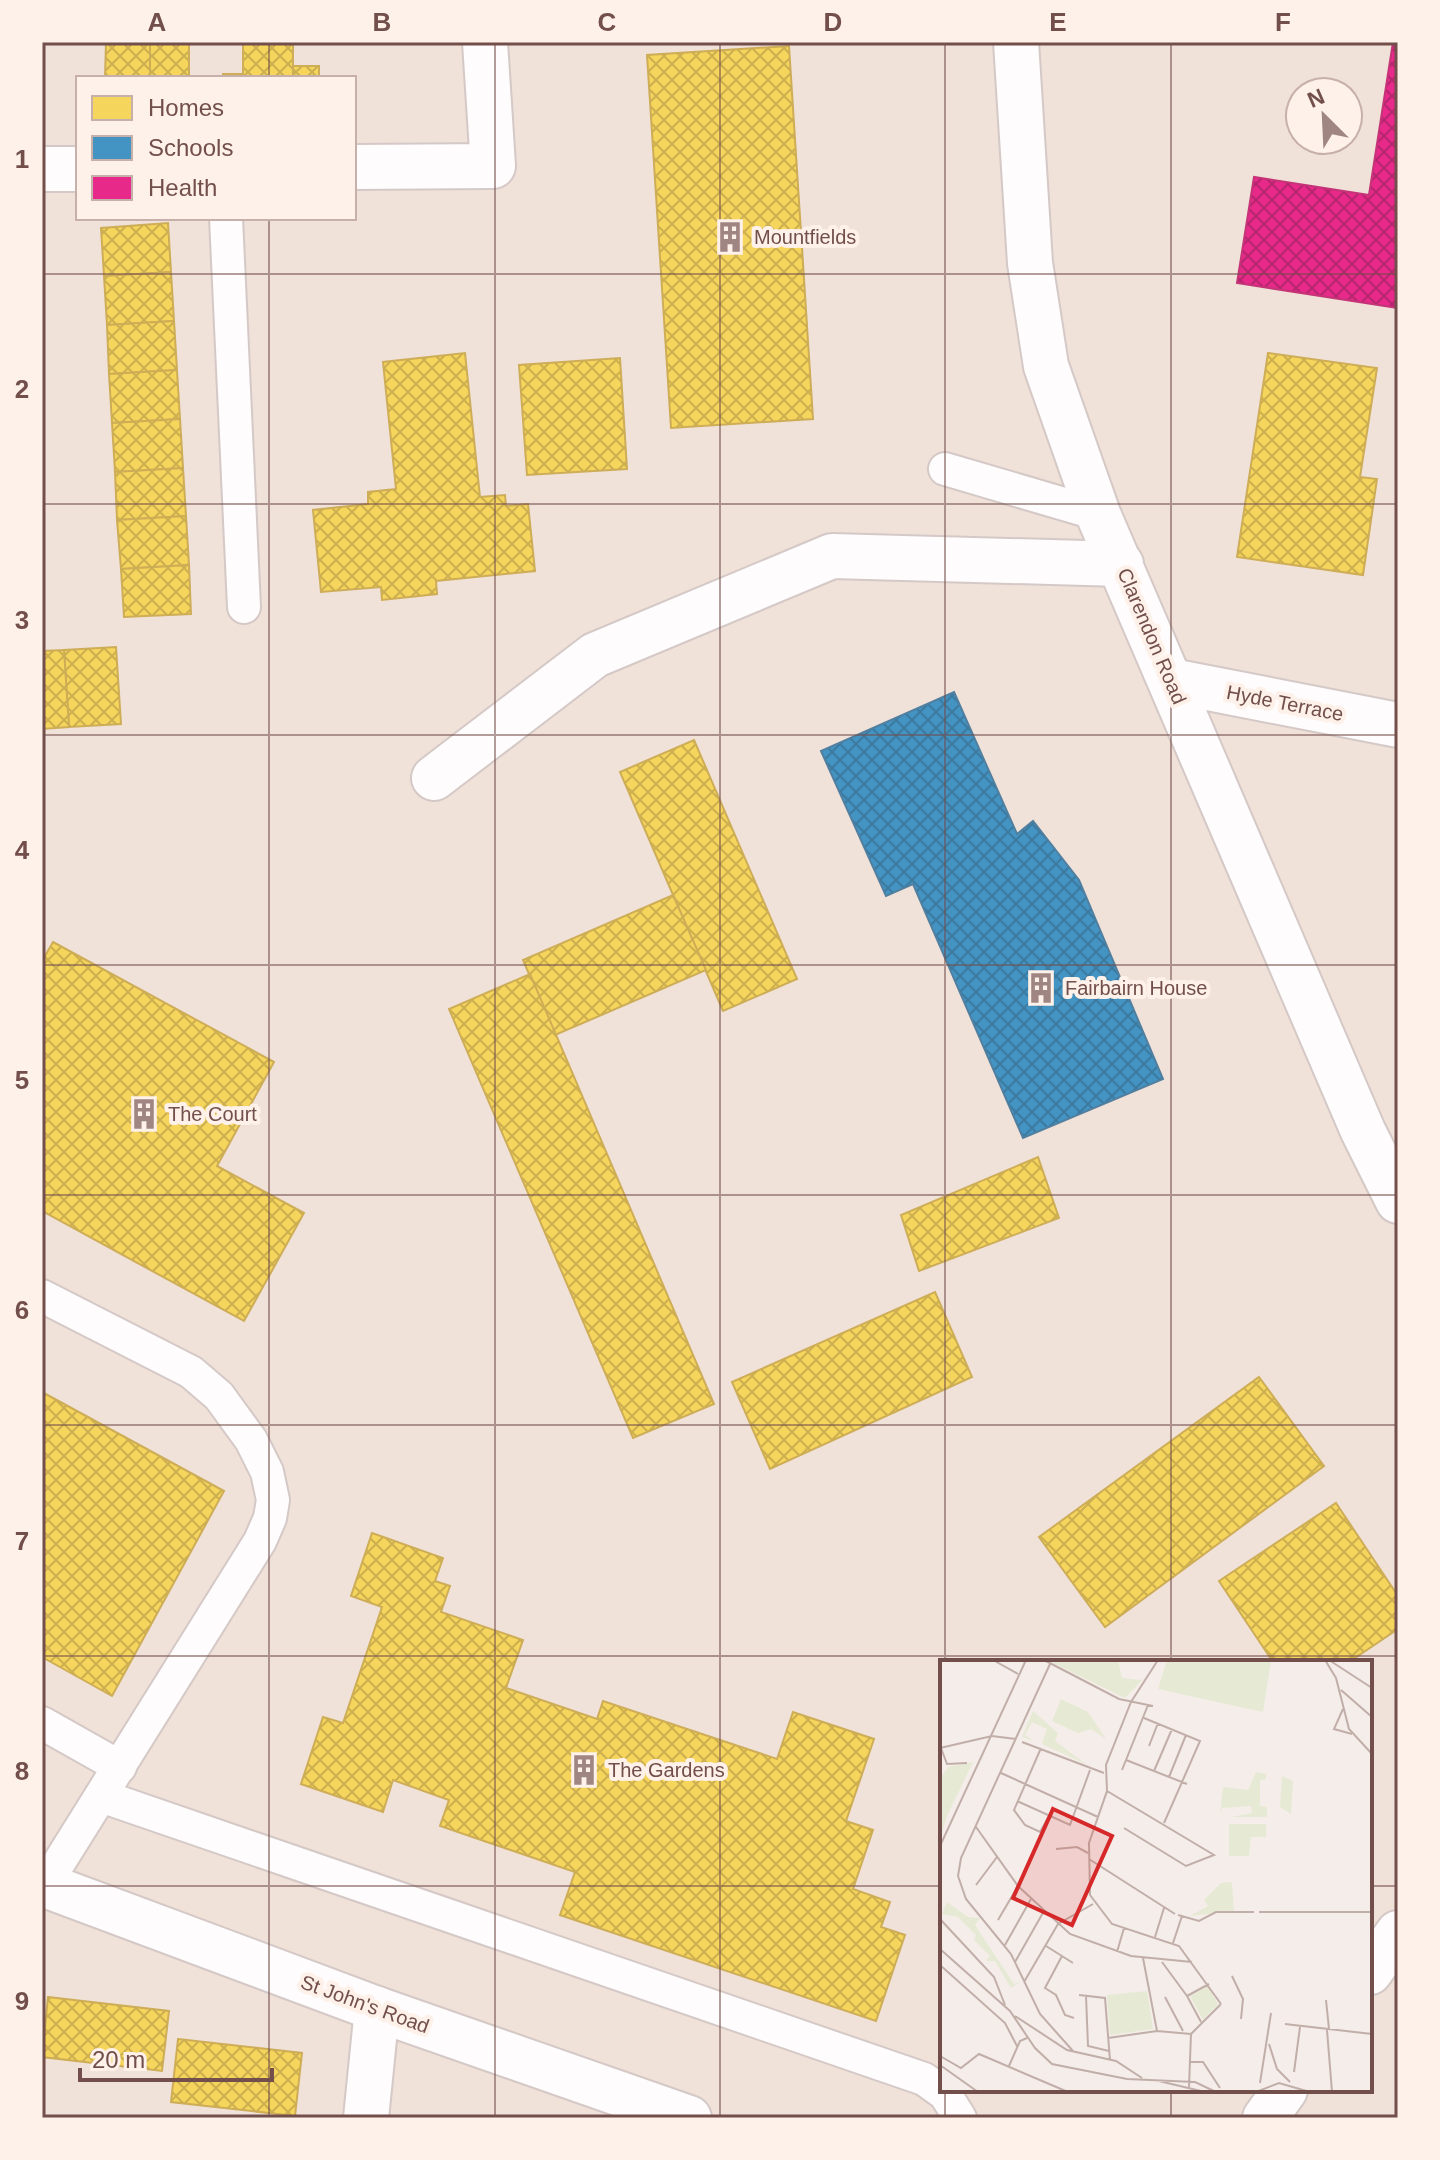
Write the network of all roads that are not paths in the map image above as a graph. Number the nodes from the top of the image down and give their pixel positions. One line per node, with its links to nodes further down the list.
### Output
1 (485, 42): 3 (street)
2 (1016, 42): 8 (street, Clarendon Road)
3 (356, 167)
4 (42, 169): 5 (street)
5 (76, 169)
6 (226, 220): 10 (lane)
7 (945, 469): 8 (lane)
8 (1098, 514): 9 (street, Clarendon Road)
9 (1121, 564): 11 (street, Clarendon Road); 13 (street)
10 (244, 607)
11 (1172, 681): 12 (street, Hyde Terrace); 14 (street, Clarendon Road)
12 (1398, 725)
13 (434, 778)
14 (1398, 1201)
15 (42, 1296): 17 (lane)
16 (42, 1723): 17 (lane)
17 (120, 1767): 18 (lane)
18 (101, 1796): 19 (lane); 21 (lane)
19 (43, 1885): 20 (street, St John's Road)
20 (377, 2009): 24 (street); 25 (street, St John's Road)
21 (940, 2090)
22 (942, 2092): 26 (lane)
23 (1284, 2092): 27 (street)
24 (366, 2118)
25 (689, 2118)
26 (960, 2118)
27 (1265, 2118)

